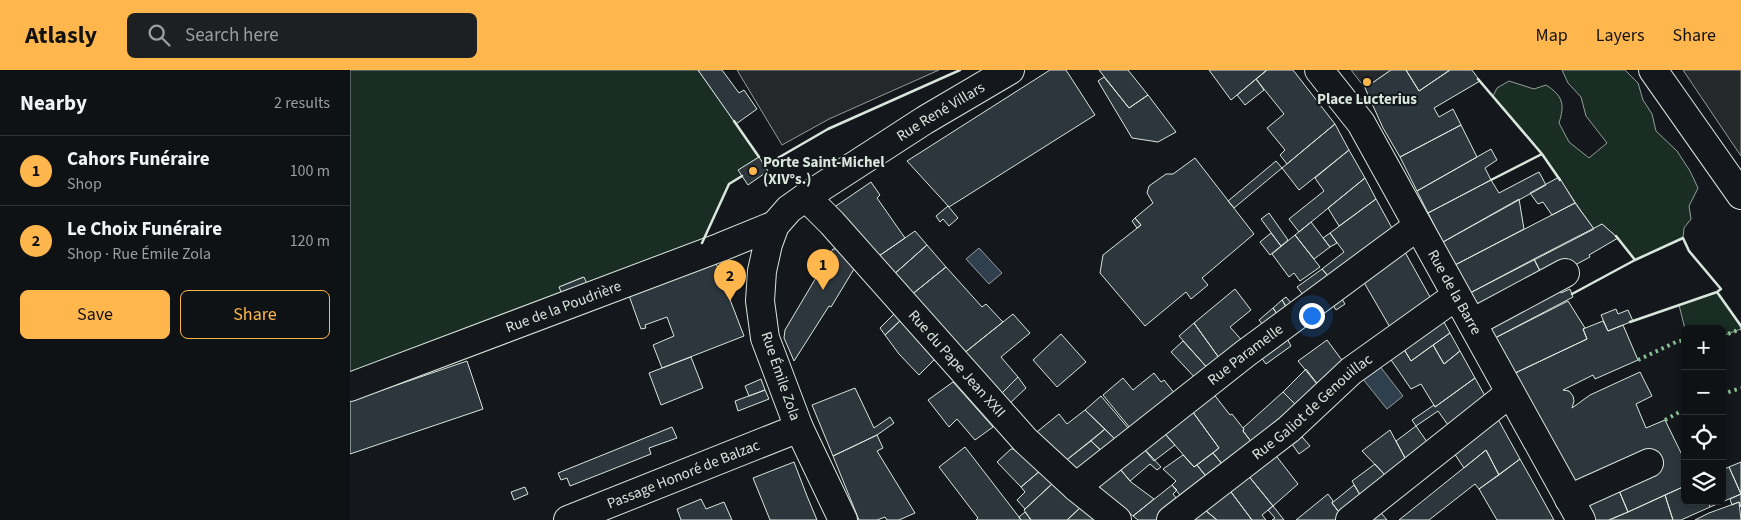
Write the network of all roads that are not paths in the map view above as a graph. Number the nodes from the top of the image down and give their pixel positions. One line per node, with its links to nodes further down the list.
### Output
1 (1010, 70): 5 (main road, Rue René Villars)
2 (1319, 70): 7 (main road, Rue de la Barre)
3 (1653, 70): 4 (main road)
4 (1741, 195)
5 (806, 197): 6 (main road, Rue René Villars); 15 (main road, Rue du Pape Jean XXII)
6 (775, 225): 11 (main road, Rue de la Poudrière); 13 (main road, Rue Émile Zola)
7 (1418, 226): 9 (main road, Rue de la Barre); 15 (main road, Rue Paramelle)
8 (1565, 273): 10 (main road)
9 (1456, 296): 10 (main road, Rue de la Barre); 20 (main road, Rue Galiot de Genouillac)
10 (1472, 323): 12 (main road, Rue de la Barre)
11 (350, 387)
12 (1510, 393): 16 (main road, Rue de la Barre); 21 (main road)
13 (799, 428): 17 (main road, Passage Honoré de Balzac); 18 (main road, Rue Émile Zola)
14 (1649, 462): 16 (main road)
15 (1076, 487): 19 (main road, Rue du Pape Jean XXII)
16 (1575, 510)
17 (568, 520)
18 (843, 520)
19 (1116, 520)
20 (1171, 520)
21 (1350, 520)

